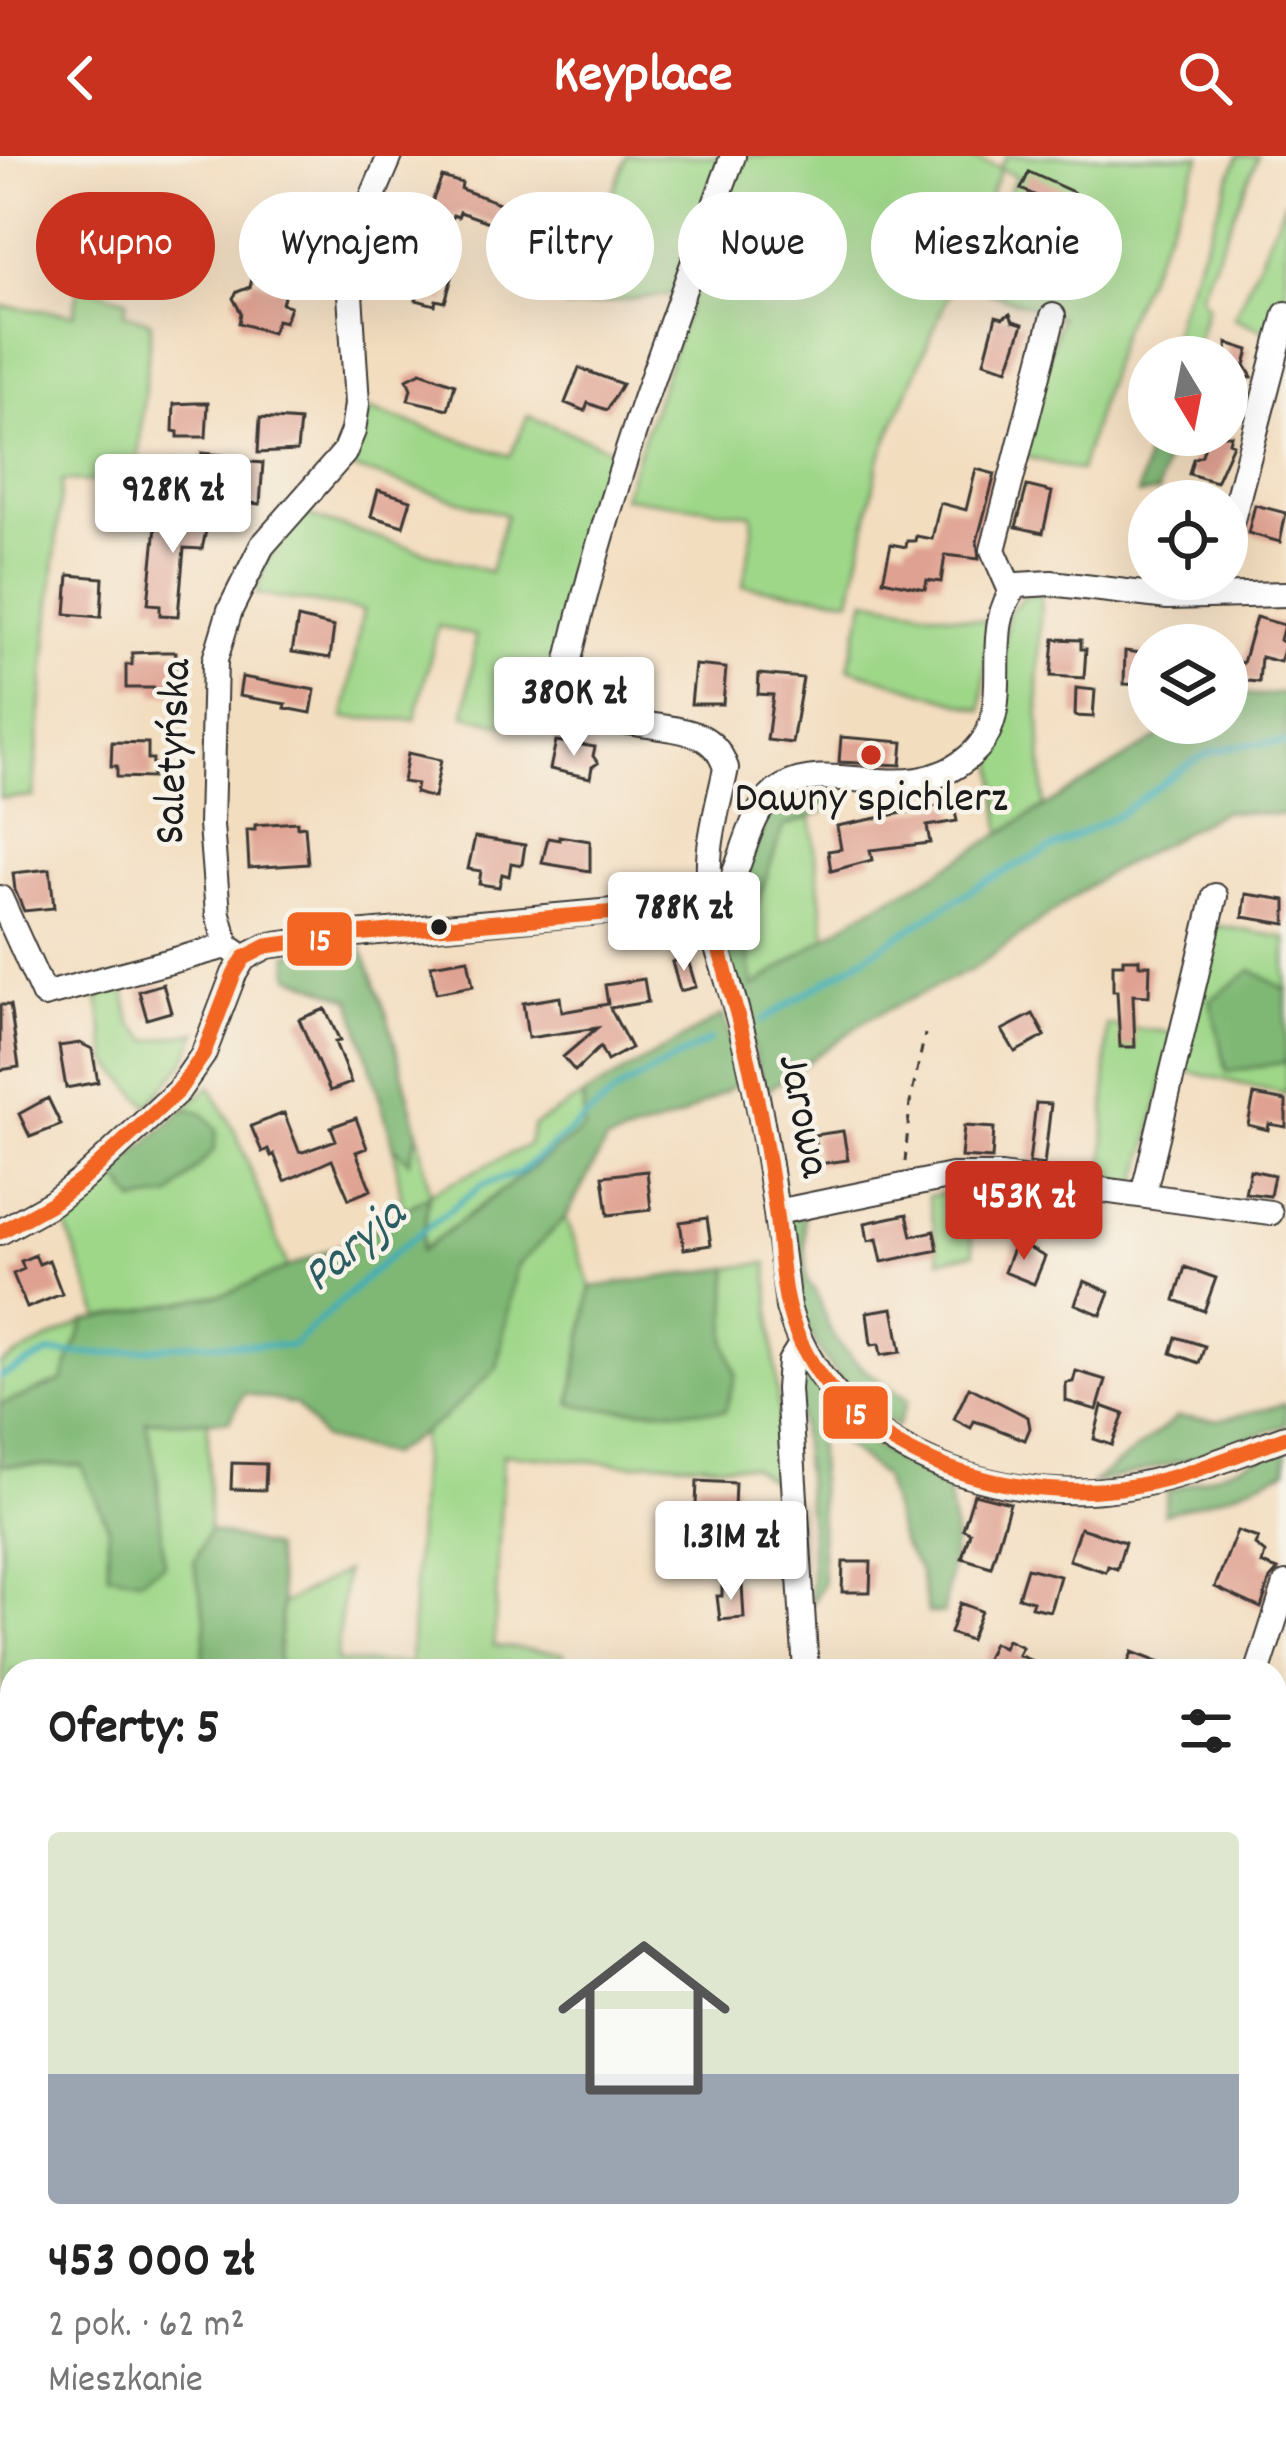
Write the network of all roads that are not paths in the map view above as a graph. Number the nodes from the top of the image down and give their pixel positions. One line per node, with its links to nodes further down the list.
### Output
1 (390, 156): 13 (street, Saletyńska)
2 (734, 156): 12 (street, Jarowa)
3 (1286, 314): 5 (street)
4 (1053, 316): 7 (street)
5 (1242, 480)
6 (1248, 591): 9 (street)
7 (1011, 592): 8 (street); 12 (street)
8 (1128, 594)
9 (1286, 594)
10 (1216, 896): 14 (street)
11 (0, 898): 13 (street)
12 (709, 910): 13 (street); 15 (street, Jarowa)
13 (236, 952): 17 (street)
14 (1143, 1195): 15 (street); 16 (street)
15 (777, 1212): 18 (street, Jarowa)
16 (1270, 1213)
17 (0, 1232)
18 (800, 1346): 19 (street, Jarowa); 21 (street)
19 (1286, 1437)
20 (1286, 1584): 22 (street)
21 (805, 1659)
22 (1262, 1659)

